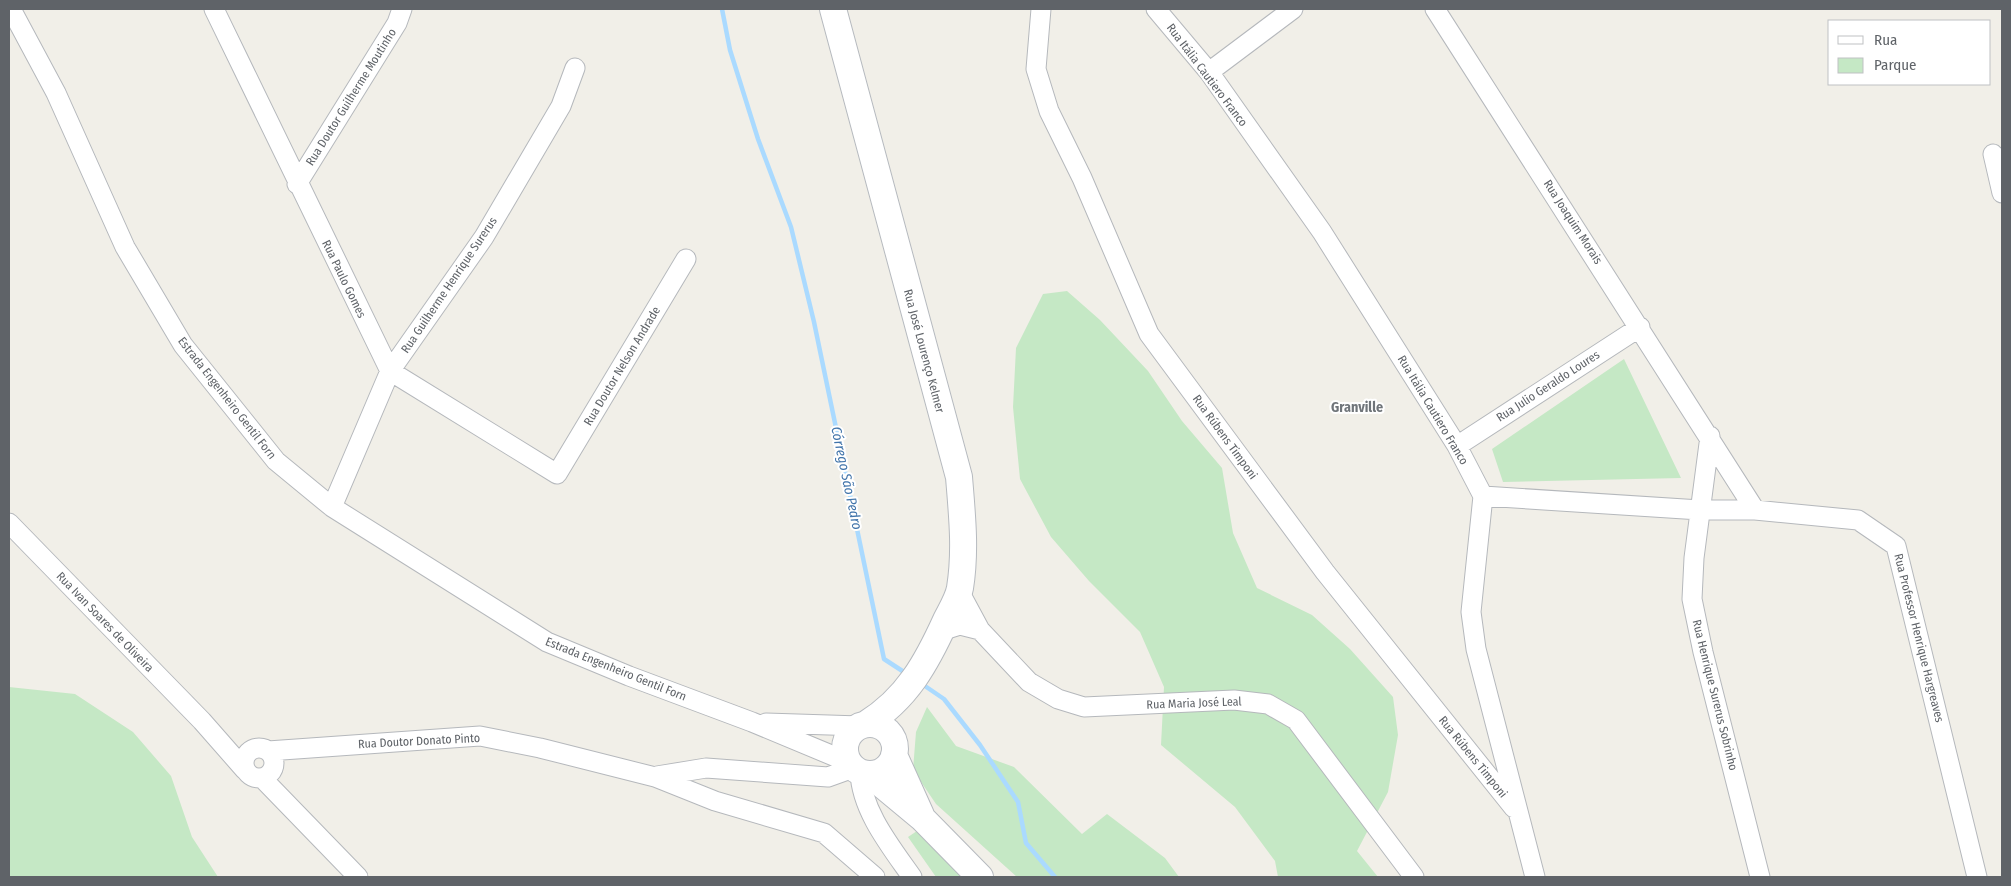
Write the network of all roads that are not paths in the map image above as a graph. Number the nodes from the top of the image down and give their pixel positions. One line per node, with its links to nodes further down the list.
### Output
1 (11, 9): 20 (street, Estrada Engenheiro Gentil Forn)
2 (214, 9): 12 (street, Rua Paulo Gomes)
3 (402, 9): 12 (street, Rua Doutor Guilherme Moutinho)
4 (833, 9): 24 (main road, Rua José Lourenço Kelmer)
5 (1041, 9): 37 (street, Rua Rúbens Timponi)
6 (1156, 9): 10 (street, Rua Itália Cautiero Franco)
7 (1293, 9): 10 (street)
8 (1436, 9): 15 (street, Rua Joaquim Morais)
9 (575, 68): 16 (street, Rua Guilherme Henrique Surerus)
10 (1209, 72): 18 (street, Rua Itália Cautiero Franco)
11 (1993, 154): 13 (street)
12 (297, 184): 16 (street, Rua Paulo Gomes)
13 (2002, 193)
14 (686, 259): 16 (street, Rua Doutor Nelson Andrade)
15 (1640, 327): 17 (street, Rua Joaquim Morais); 18 (street, Rua Julio Geraldo Loures)
16 (390, 371): 20 (street, Rua Guilherme Henrique Surerus)
17 (1710, 436): 21 (street); 22 (street, Rua Joaquim Morais)
18 (1457, 446): 19 (street, Rua Itália Cautiero Franco)
19 (1483, 496): 21 (street, Rua Professor Henrique Hargreaves); 37 (street)
20 (332, 507): 29 (street, Estrada Engenheiro Gentil Forn)
21 (1700, 510): 22 (street, Rua Professor Henrique Hargreaves); 45 (street, Rua Henrique Surerus Sobrinho)
22 (1755, 510): 46 (street, Rua Professor Henrique Hargreaves)
23 (9, 522): 28 (street, Rua Ivan Soares de Oliveira)
24 (960, 591): 25 (street, Rua Maria José Leal); 26 (main road, Rua José Lourenço Kelmer)
25 (980, 630): 26 (street); 43 (street, Rua Maria José Leal)
26 (941, 632): 27 (main road, Rua José Lourenço Kelmer)
27 (909, 687): 30 (main road, Rua José Lourenço Kelmer); 31 (main road, Rua José Lourenço Kelmer)
28 (202, 721): 32 (street, Rua Ivan Soares de Oliveira); 34 (street, Rua Ivan Soares de Oliveira)
29 (752, 722): 30 (street, Estrada Engenheiro Gentil Forn); 33 (street, Estrada Engenheiro Gentil Forn)
30 (863, 725): 31 (main road); 33 (main road)
31 (893, 747): 33 (main road); 38 (main road, Estrada Engenheiro Gentil Forn)
32 (261, 750): 34 (street); 35 (street, Rua Doutor Donato Pinto); 36 (street)
33 (858, 769): 35 (street, Rua Doutor Donato Pinto); 38 (main road, Estrada Engenheiro Gentil Forn); 41 (street)
34 (245, 770): 36 (street)
35 (655, 777): 40 (street, Rua Doutor Donato Pinto)
36 (262, 778): 39 (street)
37 (1518, 813): 44 (street)
38 (922, 818): 42 (main road, Estrada Engenheiro Gentil Forn)
39 (358, 877)
40 (875, 877)
41 (912, 877)
42 (980, 877)
43 (1414, 877)
44 (1535, 877)
45 (1760, 877)
46 (1977, 877)

